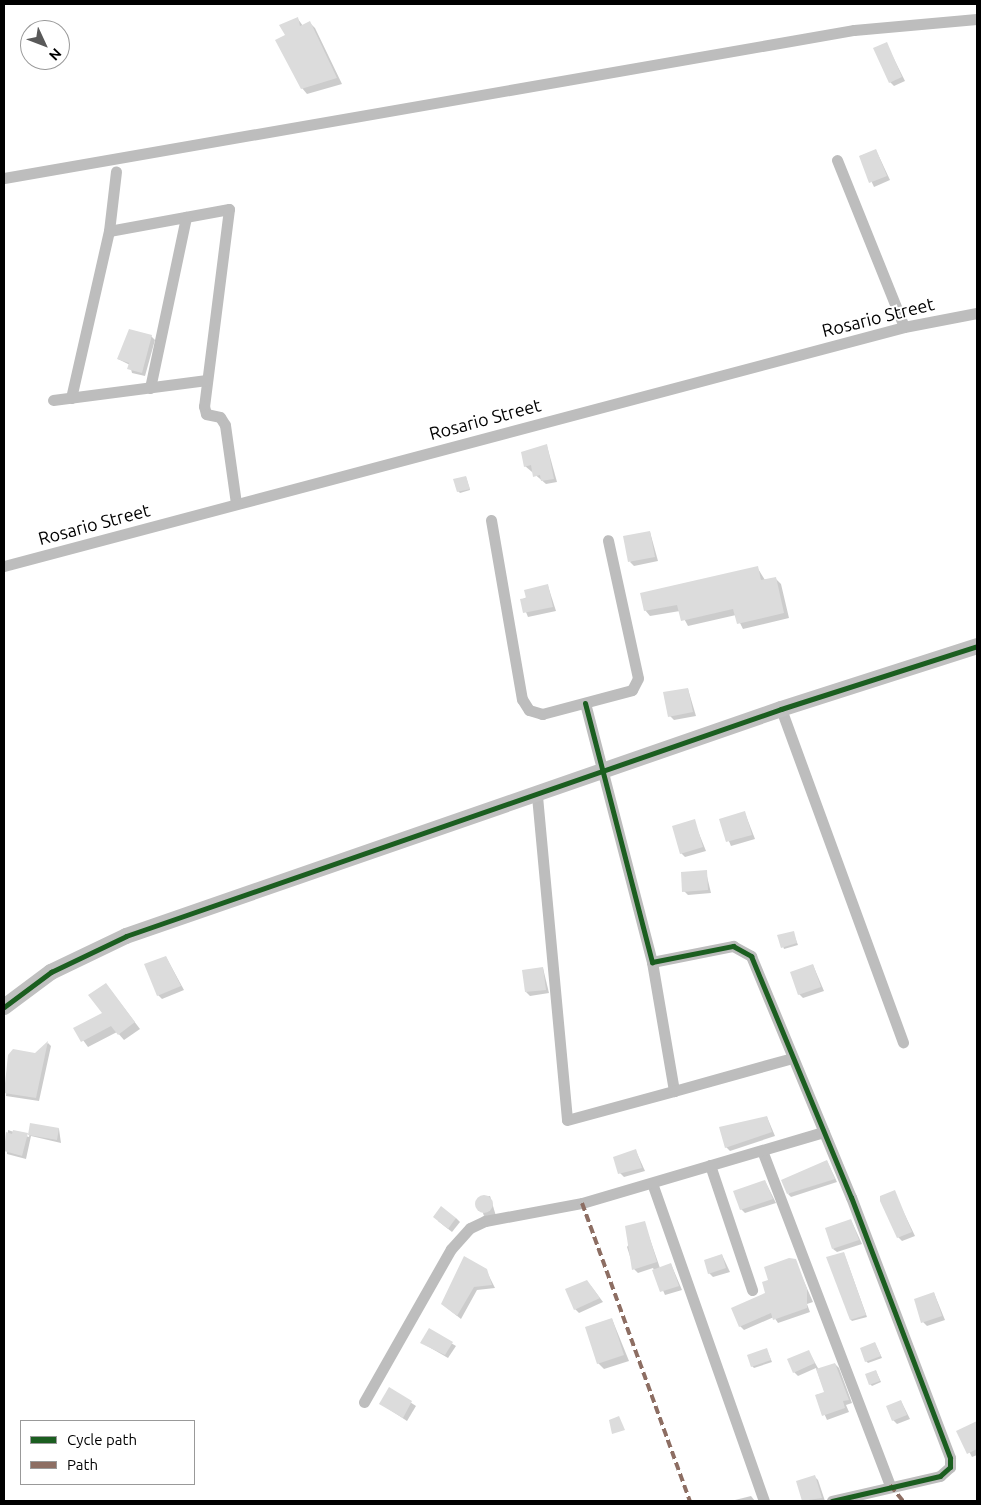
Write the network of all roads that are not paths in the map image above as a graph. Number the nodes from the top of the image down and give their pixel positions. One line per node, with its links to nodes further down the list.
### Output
1 (977, 19): 4 (street)
2 (837, 160): 8 (street)
3 (116, 171): 6 (street)
4 (4, 178)
5 (186, 217): 6 (street); 9 (street); 10 (street)
6 (109, 231): 11 (street)
7 (977, 312): 8 (street, Rosario Street)
8 (904, 327): 13 (street, Rosario Street)
9 (207, 380): 10 (street); 13 (street)
10 (150, 388): 11 (street)
11 (71, 398): 12 (street)
12 (53, 400)
13 (236, 503): 16 (street, Rosario Street)
14 (491, 520): 18 (street)
15 (608, 540): 18 (street)
16 (4, 566)
17 (977, 646): 19 (street)
18 (585, 703): 20 (street)
19 (781, 709): 20 (street); 24 (street)
20 (606, 770): 21 (street); 22 (street)
21 (537, 796): 23 (street); 26 (street)
22 (652, 962): 25 (street); 26 (street)
23 (4, 1007)
24 (903, 1042)
25 (792, 1058): 26 (street); 27 (street)
26 (674, 1091)
27 (824, 1132): 28 (street); 33 (street)
28 (764, 1153): 29 (street); 33 (street)
29 (710, 1165): 30 (street); 31 (street)
30 (652, 1182): 32 (street); 34 (street)
31 (752, 1290)
32 (364, 1402)
33 (890, 1486): 35 (street)
34 (764, 1501)
35 (832, 1501)

